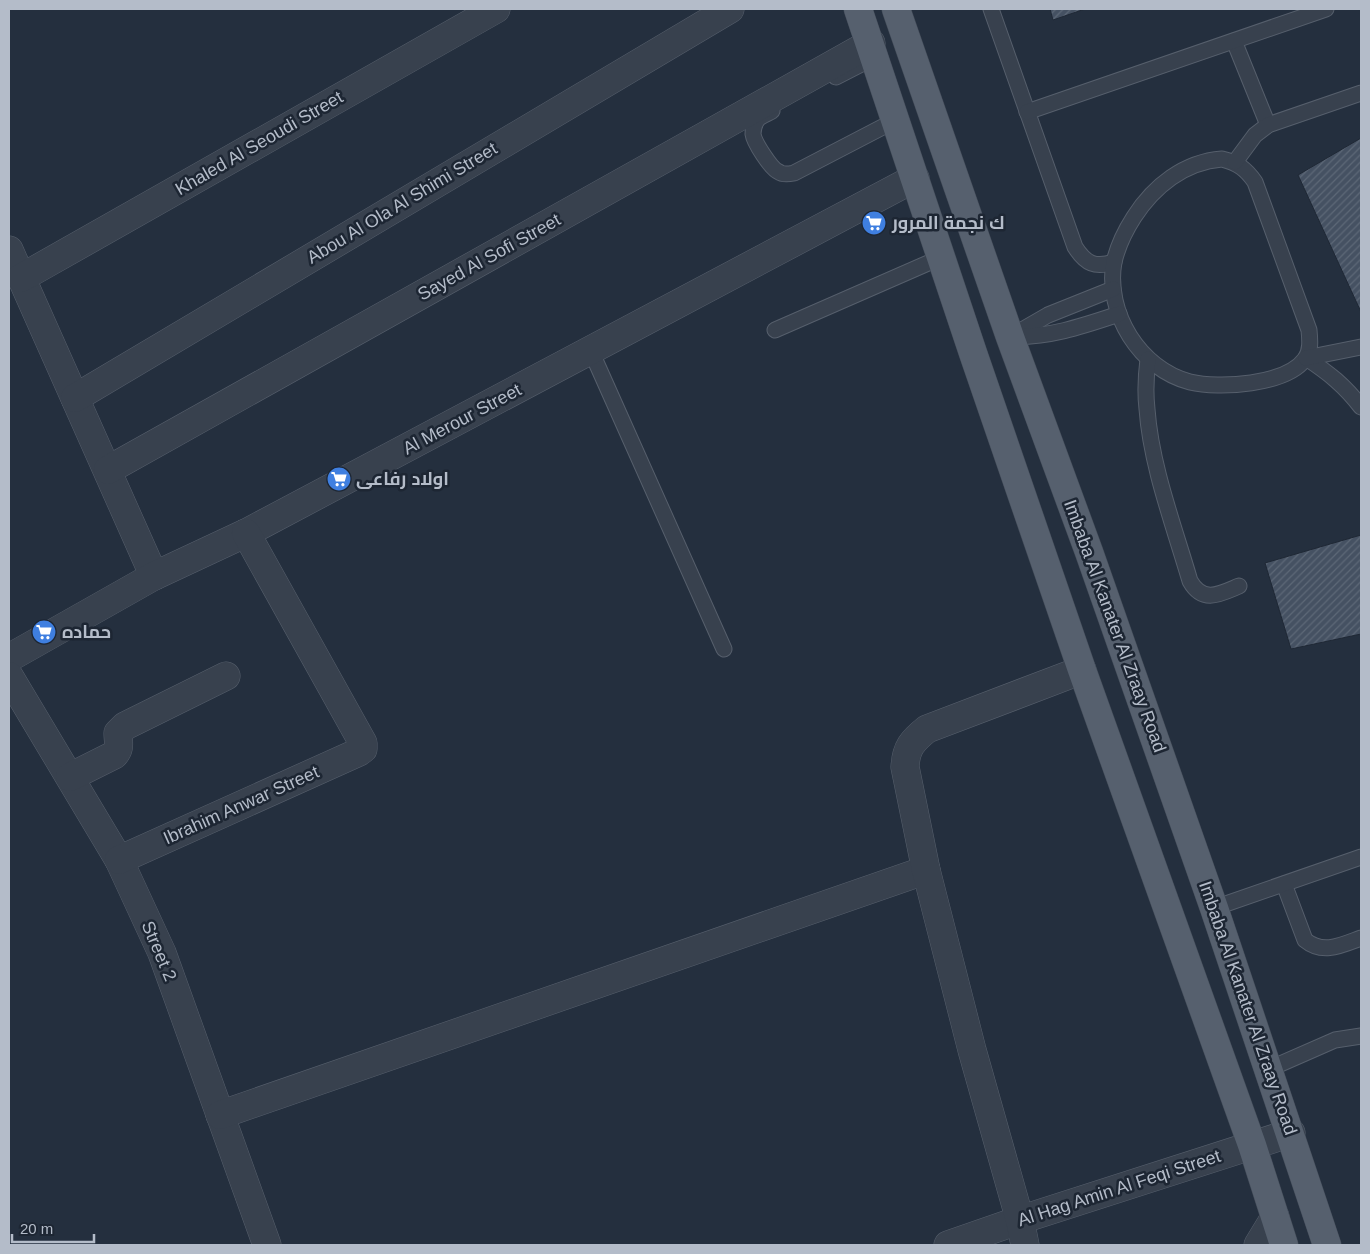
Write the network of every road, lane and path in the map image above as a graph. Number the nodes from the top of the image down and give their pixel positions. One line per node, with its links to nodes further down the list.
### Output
1 (496, 9): 18 (street, Khaled Al Seoudi Street)
2 (730, 9): 28 (street, Abou Al Ola Al Shimi Street)
3 (858, 9): 8 (main road)
4 (896, 9): 22 (main road, Imbaba Al Kanater Al Zraay Road)
5 (991, 9): 10 (lane)
6 (1319, 10): 7 (lane)
7 (1234, 41): 10 (lane); 12 (lane)
8 (873, 50): 11 (main road); 11 (lane); 30 (street, Sayed Al Sofi Street)
9 (1361, 93): 12 (lane)
10 (1027, 112): 17 (lane)
11 (896, 120): 14 (main road)
12 (1268, 125): 13 (lane)
13 (1235, 162): 17 (lane); 26 (lane)
14 (915, 178): 16 (main road); 24 (street, Al Merour Street)
15 (9, 250): 18 (street)
16 (942, 257): 21 (lane); 25 (main road)
17 (1114, 262): 19 (lane)
18 (21, 278): 28 (street)
19 (1113, 289): 20 (lane); 22 (lane)
20 (1119, 314): 22 (lane); 27 (lane)
21 (775, 330)
22 (1010, 336): 25 (main road); 44 (main road, Imbaba Al Kanater Al Zraay Road)
23 (1361, 347): 26 (lane)
24 (591, 351): 31 (street, Al Merour Street); 34 (lane)
25 (973, 353): 36 (main road)
26 (1306, 358): 27 (lane); 29 (lane)
27 (1148, 359): 33 (lane)
28 (75, 398): 30 (street)
29 (1361, 407)
30 (108, 470): 32 (street)
31 (246, 533): 32 (street, Al Merour Street); 41 (street, Ibrahim Anwar Street)
32 (154, 576): 35 (street, Al Merour Street)
33 (1239, 586)
34 (724, 649)
35 (9, 658)
36 (1082, 670): 42 (street); 50 (main road)
37 (9, 676): 39 (street, Street 2)
38 (226, 676): 39 (street)
39 (70, 777): 41 (street, Street 2)
40 (1361, 857): 43 (lane)
41 (119, 860): 48 (street, Street 2)
42 (926, 870): 48 (street); 52 (street)
43 (1284, 884): 44 (lane); 45 (lane)
44 (1214, 908): 47 (main road, Imbaba Al Kanater Al Zraay Road)
45 (1361, 938)
46 (1361, 1036): 47 (lane)
47 (1269, 1069): 49 (main road, Imbaba Al Kanater Al Zraay Road)
48 (220, 1114): 53 (street, Street 2)
49 (1291, 1133): 50 (street, Al Hag Amin Al Feqi Street); 57 (main road, Imbaba Al Kanater Al Zraay Road)
50 (1252, 1145): 51 (main road); 52 (street, Al Hag Amin Al Feqi Street)
51 (1275, 1217): 55 (street); 56 (main road)
52 (1022, 1233): 54 (street, Al Hag Amin Al Feqi Street)
53 (267, 1245)
54 (948, 1245)
55 (1258, 1245)
56 (1284, 1245)
57 (1327, 1245)

